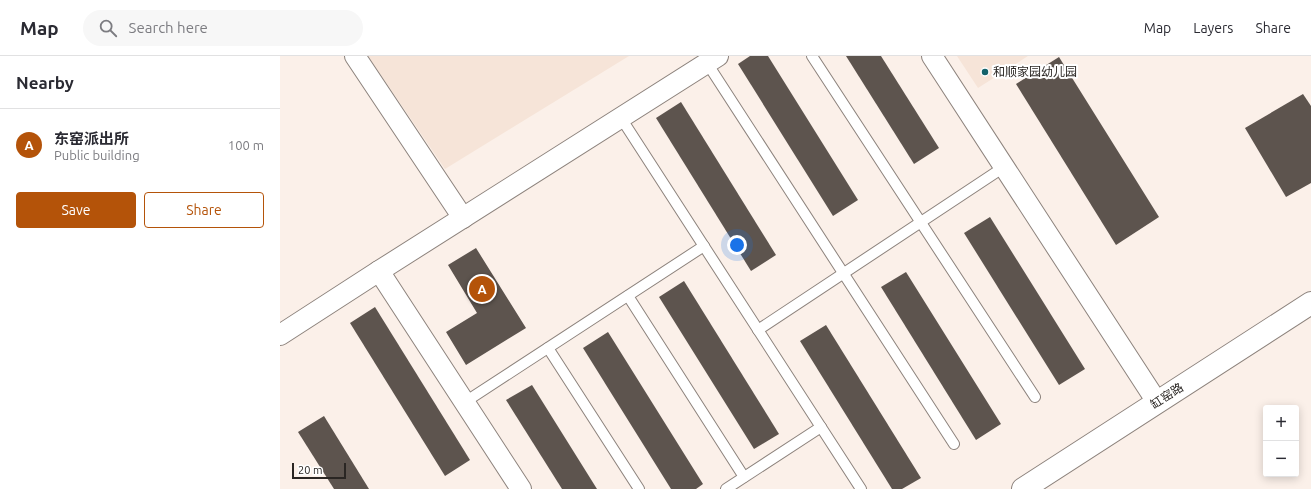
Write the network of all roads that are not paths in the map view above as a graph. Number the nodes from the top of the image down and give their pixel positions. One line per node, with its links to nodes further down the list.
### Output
1 (354, 56): 7 (street)
2 (812, 56): 8 (lane)
3 (932, 56): 6 (street)
4 (712, 60): 5 (street); 11 (lane)
5 (621, 118): 7 (street); 9 (lane)
6 (1004, 167): 8 (lane); 19 (street)
7 (463, 218): 10 (street)
8 (920, 222): 11 (lane); 17 (lane)
9 (704, 246): 12 (lane); 14 (lane)
10 (379, 271): 15 (street); 18 (street)
11 (843, 273): 14 (lane); 21 (lane)
12 (628, 296): 16 (lane); 22 (lane)
13 (1311, 303): 19 (main road, 缸窑路)
14 (758, 330): 20 (lane)
15 (280, 335)
16 (548, 348): 18 (lane); 24 (lane)
17 (1035, 397)
18 (465, 402): 23 (street)
19 (1157, 402): 27 (main road, 缸窑路)
20 (821, 427): 22 (lane); 26 (lane)
21 (954, 444)
22 (744, 477): 25 (lane)
23 (521, 489)
24 (639, 489)
25 (726, 489)
26 (861, 489)
27 (1023, 489)

